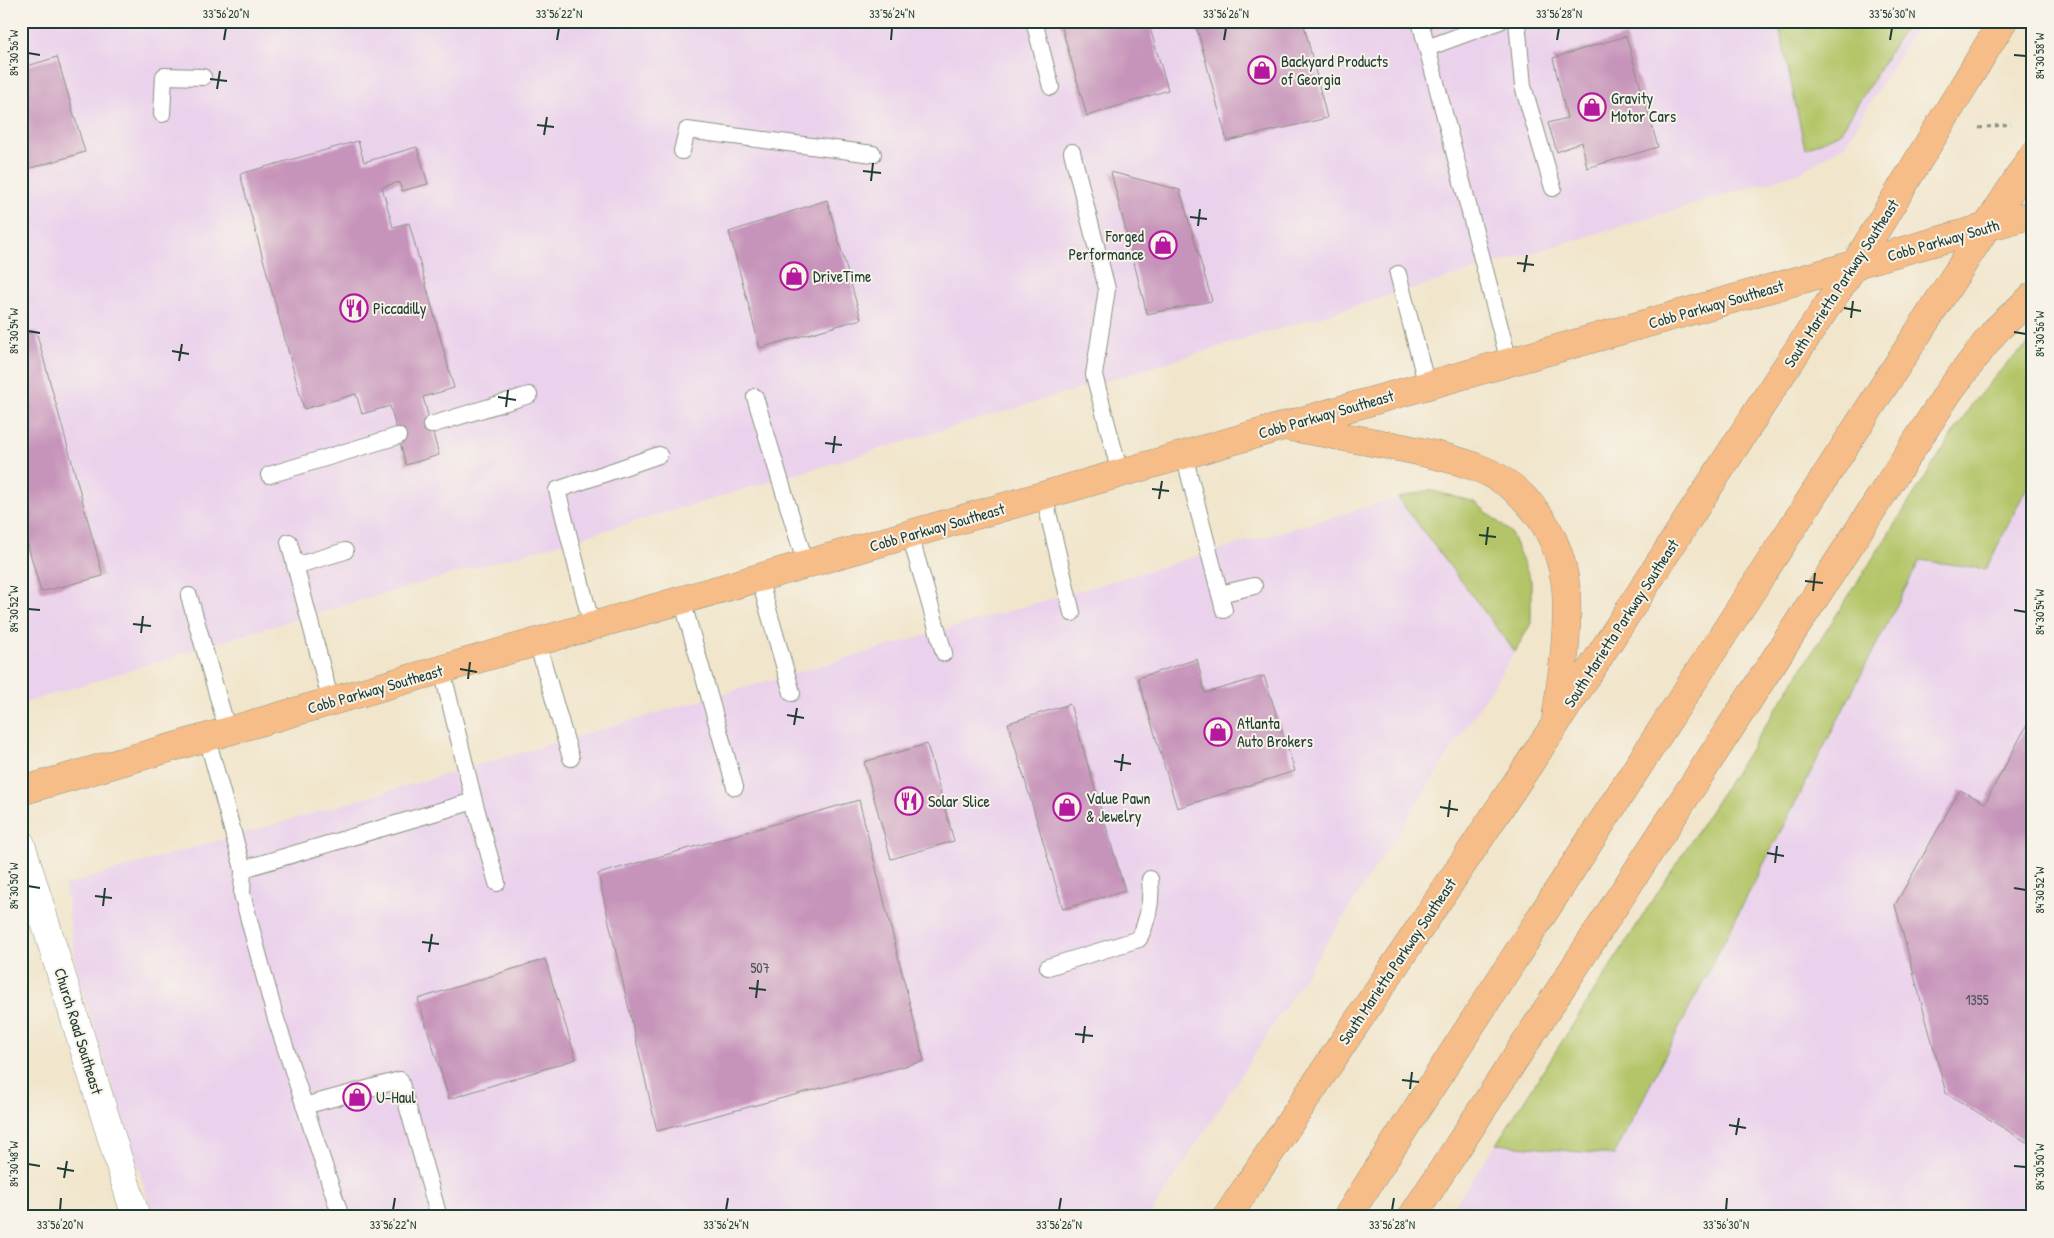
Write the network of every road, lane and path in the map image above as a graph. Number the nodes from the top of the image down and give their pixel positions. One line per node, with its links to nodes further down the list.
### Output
1 (1034, 21): 8 (lane)
2 (1420, 21): 6 (lane)
3 (1500, 21): 6 (lane)
4 (1517, 21): 16 (lane)
5 (2003, 21): 19 (main road, South Marietta Parkway Southeast)
6 (1427, 48): 22 (lane)
7 (203, 77): 9 (lane)
8 (1051, 87)
9 (162, 114)
10 (2010, 124): 11 (path)
11 (1979, 128)
12 (682, 152): 14 (lane)
13 (1072, 152): 31 (lane)
14 (873, 154)
15 (2033, 155): 18 (main road)
16 (1553, 188)
17 (2033, 214): 18 (main road, Cobb Parkway South)
18 (1985, 228): 19 (main road, Cobb Parkway South); 66 (main road)
19 (1854, 266): 22 (main road, Cobb Parkway Southeast); 50 (main road, South Marietta Parkway Southeast)
20 (1398, 274): 23 (lane)
21 (2033, 296): 67 (main road)
22 (1509, 362): 23 (main road, Cobb Parkway Southeast)
23 (1427, 386): 27 (main road, Cobb Parkway Southeast)
24 (530, 395): 26 (lane)
25 (755, 397): 37 (lane)
26 (430, 424)
27 (1284, 426): 30 (main road, Cobb Parkway Southeast); 50 (main road)
28 (398, 436): 32 (lane)
29 (659, 455): 44 (lane)
30 (1184, 455): 31 (main road, Cobb Parkway Southeast); 40 (lane)
31 (1120, 474): 33 (main road, Cobb Parkway Southeast)
32 (269, 475)
33 (1044, 496): 34 (main road, Cobb Parkway Southeast); 43 (lane)
34 (910, 535): 37 (main road, Cobb Parkway Southeast); 46 (lane)
35 (289, 542): 38 (lane)
36 (345, 552): 38 (lane)
37 (806, 565): 39 (main road, Cobb Parkway Southeast)
38 (295, 566): 49 (lane)
39 (759, 578): 42 (main road, Cobb Parkway Southeast); 48 (lane)
40 (1254, 586)
41 (189, 596): 51 (lane)
42 (682, 600): 44 (main road, Cobb Parkway Southeast); 53 (lane)
43 (1072, 613)
44 (592, 626): 45 (main road, Cobb Parkway Southeast)
45 (537, 642): 47 (main road, Cobb Parkway Southeast); 52 (lane)
46 (944, 653)
47 (442, 670): 49 (main road, Cobb Parkway Southeast); 55 (lane)
48 (792, 693)
49 (331, 702): 51 (main road, Cobb Parkway Southeast)
50 (1556, 725): 65 (main road, South Marietta Parkway Southeast)
51 (218, 735): 54 (main road, Cobb Parkway Southeast); 57 (lane)
52 (571, 758)
53 (735, 787)
54 (21, 791)
55 (474, 801): 57 (lane); 59 (lane)
56 (21, 844): 62 (street, Church Road Southeast)
57 (243, 868): 61 (lane)
58 (1150, 879): 60 (lane)
59 (497, 883)
60 (1048, 967)
61 (304, 1106): 63 (lane); 64 (lane)
62 (136, 1217)
63 (340, 1217)
64 (440, 1217)
65 (1227, 1217)
66 (1347, 1217)
67 (1412, 1217)

